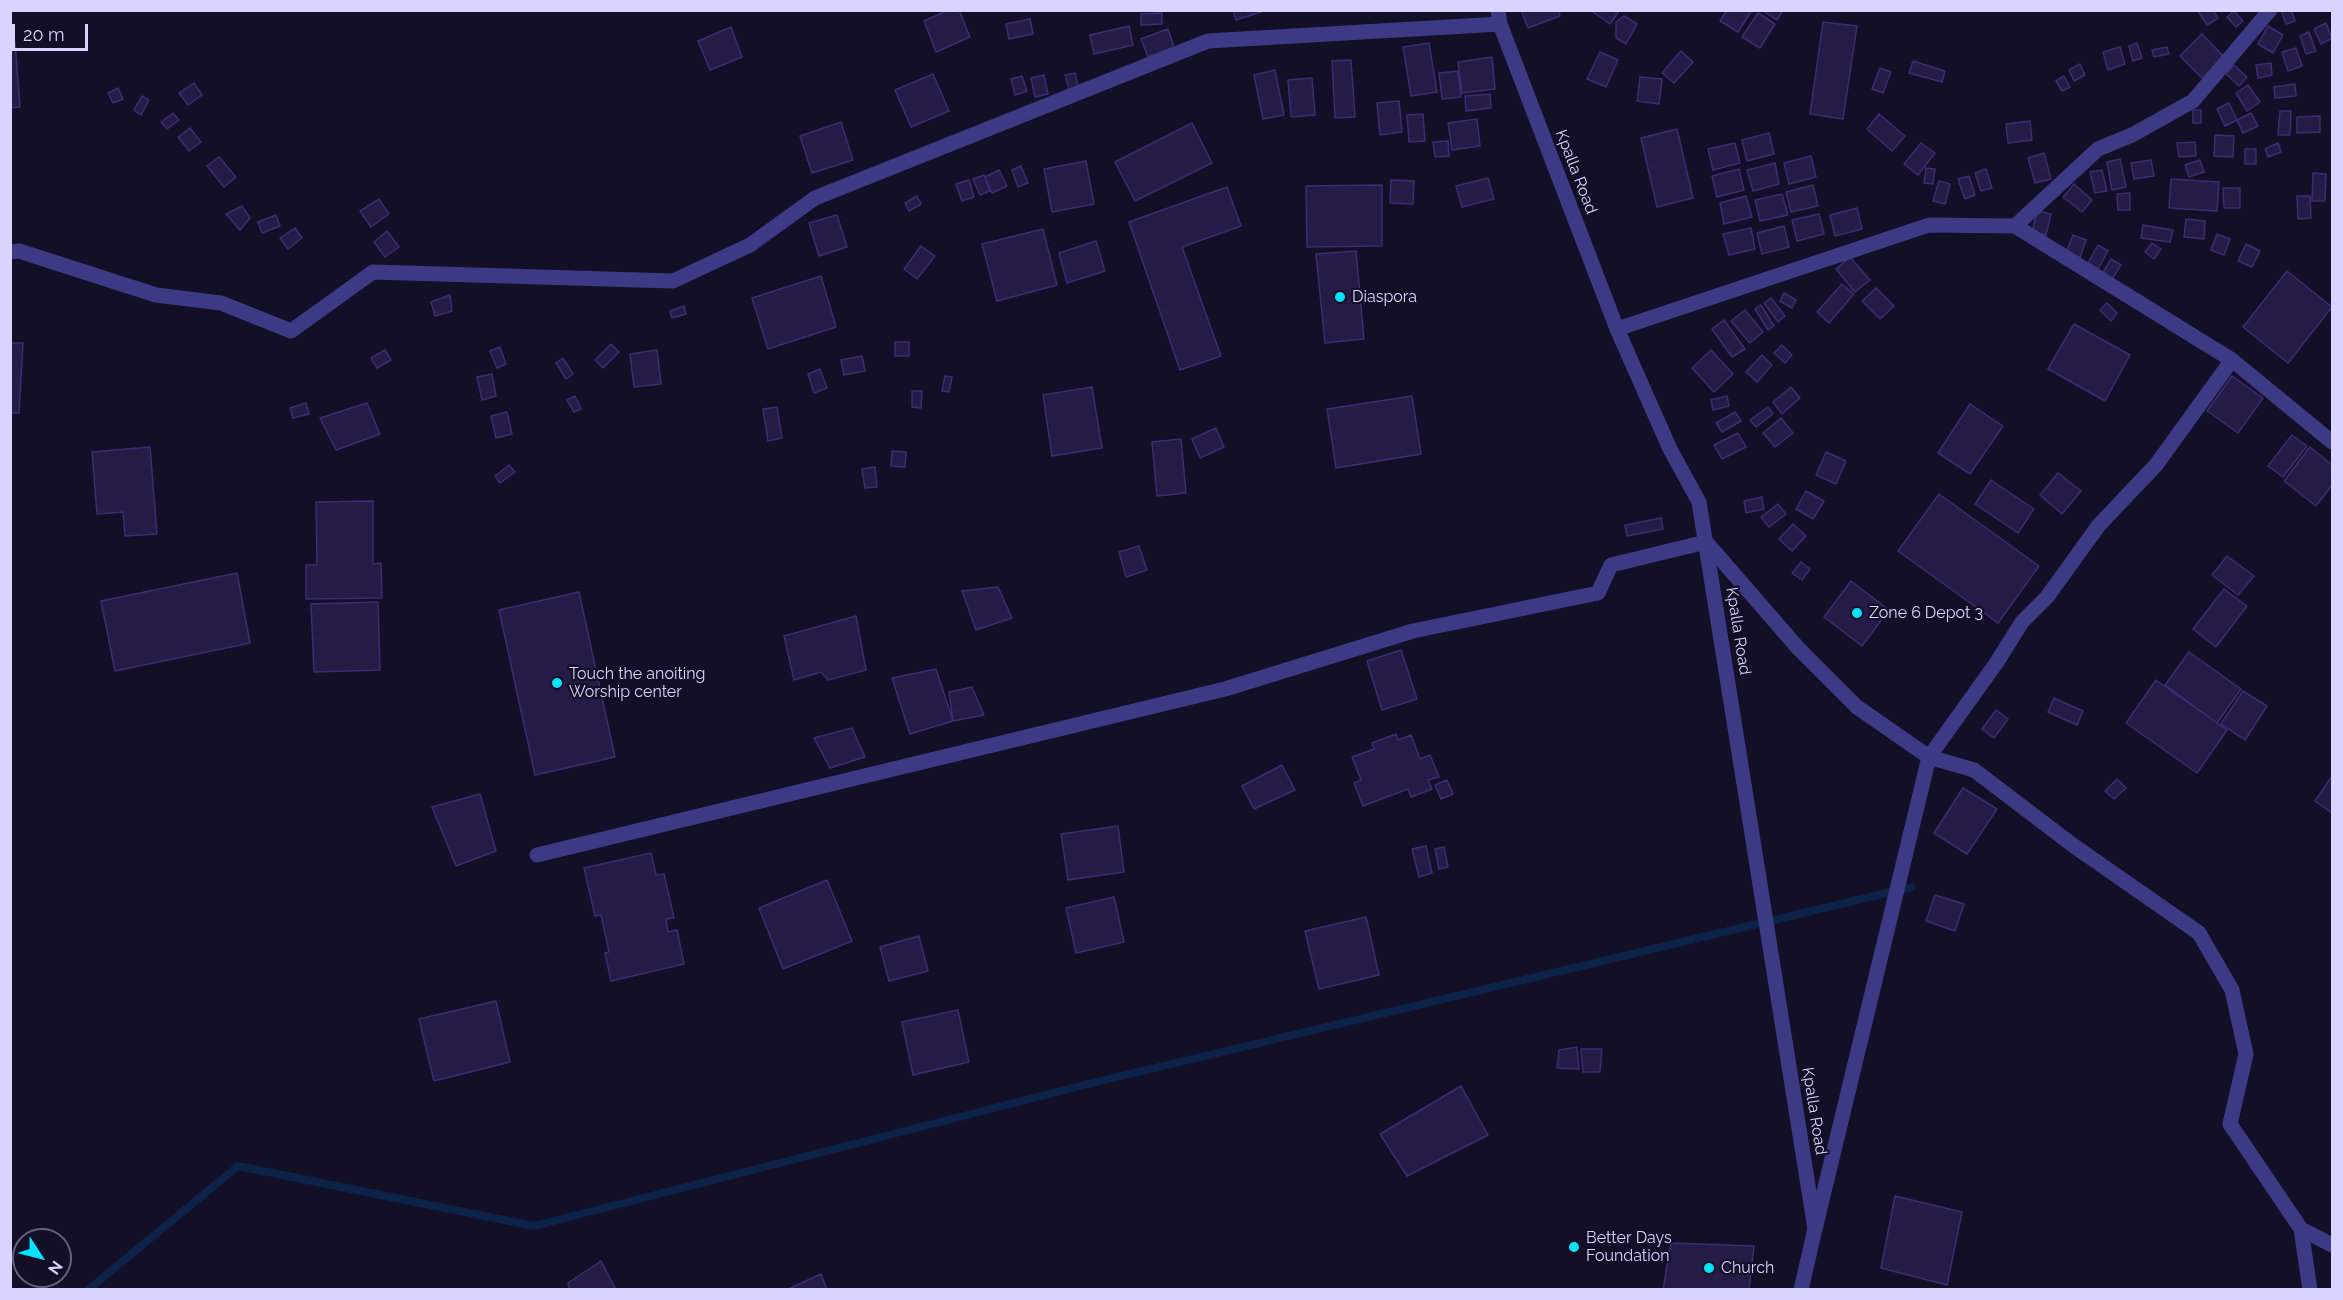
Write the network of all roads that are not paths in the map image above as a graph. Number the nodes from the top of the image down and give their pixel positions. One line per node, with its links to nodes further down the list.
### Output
1 (2270, 10): 3 (street)
2 (1499, 17): 4 (street); 5 (street, Kpalla Road)
3 (2014, 226): 5 (street); 6 (street)
4 (10, 252)
5 (1617, 329): 8 (street, Kpalla Road)
6 (2232, 360): 7 (street); 9 (street)
7 (2332, 442)
8 (1706, 542): 9 (street); 10 (street); 11 (street, Kpalla Road)
9 (1929, 757): 11 (street); 12 (street)
10 (537, 855)
11 (1815, 1229): 14 (street, Kpalla Road)
12 (2301, 1229): 13 (street); 15 (street)
13 (2332, 1245)
14 (1801, 1290)
15 (2310, 1290)

